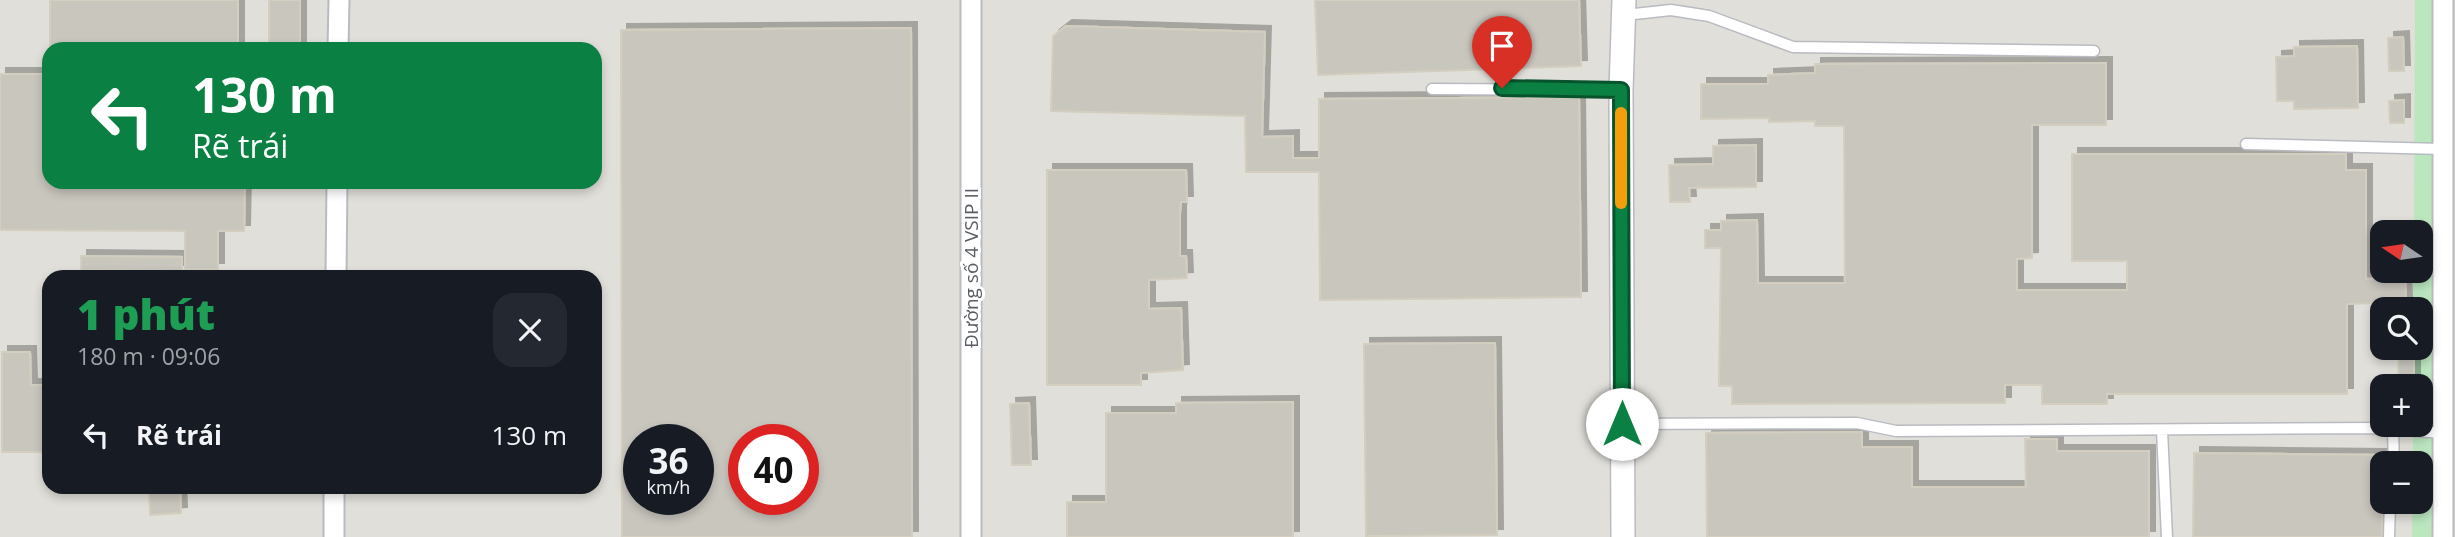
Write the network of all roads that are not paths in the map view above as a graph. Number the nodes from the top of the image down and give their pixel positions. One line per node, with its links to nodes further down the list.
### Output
1 (339, 0): 5 (street)
2 (971, 0): 21 (street, Đường số 4 VSIP II)
3 (2443, 0): 10 (street)
4 (1624, 7): 6 (lane); 8 (street)
5 (338, 42)
6 (2094, 51)
7 (1432, 89): 8 (lane)
8 (1621, 90): 13 (street)
9 (2246, 145): 10 (lane)
10 (2442, 149): 17 (street)
11 (337, 189): 12 (street)
12 (336, 270)
13 (1622, 424): 15 (lane); 22 (street)
14 (2370, 429): 15 (lane)
15 (2162, 430): 23 (lane)
16 (2433, 432): 17 (lane)
17 (2442, 433): 25 (street)
18 (334, 494): 20 (street)
19 (2390, 514): 24 (lane)
20 (334, 537)
21 (971, 537)
22 (1623, 537)
23 (2167, 537)
24 (2389, 537)
25 (2443, 537)

